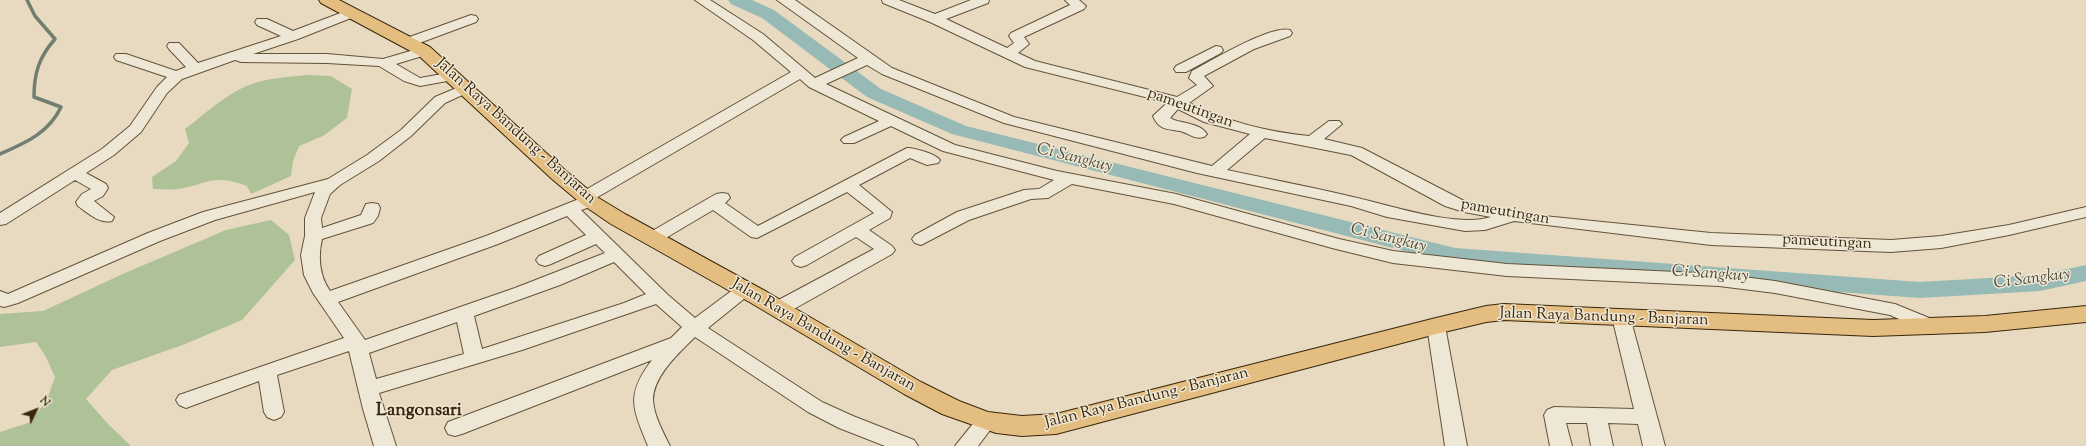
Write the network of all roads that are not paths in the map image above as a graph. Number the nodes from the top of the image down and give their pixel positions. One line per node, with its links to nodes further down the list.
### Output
1 (327, 0): 7 (main road, Jalan Raya Bandung - Banjaran)
2 (701, 0): 23 (street)
3 (783, 0): 19 (street)
4 (888, 0): 9 (street, pameutingan)
5 (983, 0): 9 (street)
6 (1071, 0): 16 (street)
7 (351, 12): 12 (street); 14 (main road, Jalan Raya Bandung - Banjaran)
8 (471, 19): 14 (street)
9 (935, 19): 16 (street, pameutingan)
10 (262, 22): 12 (street)
11 (1286, 33): 15 (street)
12 (293, 36): 18 (street)
13 (174, 46): 21 (street)
14 (416, 46): 20 (street); 25 (main road, Jalan Raya Bandung - Banjaran)
15 (1238, 52): 22 (street); 27 (street)
16 (1008, 53): 27 (street, pameutingan)
17 (121, 58): 24 (street)
18 (225, 58): 20 (street); 21 (street)
19 (866, 60): 26 (street); 35 (street)
20 (384, 63): 25 (street)
21 (194, 68): 24 (street)
22 (1181, 69)
23 (800, 73): 26 (street); 40 (street)
24 (177, 76): 36 (street)
25 (460, 82): 38 (street); 40 (main road, Jalan Raya Bandung - Banjaran)
26 (817, 82): 28 (street)
27 (1178, 103): 30 (street, pameutingan); 31 (street)
28 (891, 121): 32 (street); 37 (street)
29 (1334, 124): 33 (street)
30 (1261, 133): 33 (street, pameutingan); 35 (street)
31 (1199, 134)
32 (849, 140)
33 (1312, 141): 44 (street, pameutingan)
34 (932, 160): 39 (street)
35 (1215, 172): 44 (street)
36 (76, 173): 43 (street); 45 (street)
37 (1070, 178): 50 (street); 63 (street)
38 (334, 182): 47 (street); 55 (street)
39 (848, 185): 46 (street); 49 (street)
40 (582, 202): 48 (street); 49 (main road, Jalan Raya Bandung - Banjaran); 57 (street)
41 (372, 208): 47 (street)
42 (2086, 212): 44 (street, pameutingan)
43 (106, 217)
44 (1512, 217)
45 (0, 220)
46 (857, 229): 53 (street); 58 (street)
47 (314, 236): 57 (street)
48 (600, 238): 51 (street); 52 (street)
49 (653, 238): 54 (main road, Jalan Raya Bandung - Banjaran)
50 (921, 239)
51 (619, 256): 56 (street); 59 (street)
52 (545, 260)
53 (801, 261)
54 (744, 290): 58 (main road, Jalan Raya Bandung - Banjaran); 64 (street)
55 (0, 297)
56 (660, 298): 64 (street); 67 (street)
57 (326, 299): 66 (street)
58 (778, 309): 74 (main road, Jalan Raya Bandung - Banjaran)
59 (464, 313): 66 (street); 67 (street)
60 (2086, 314): 63 (main road, Jalan Raya Bandung - Banjaran)
61 (1621, 317): 62 (main road, Jalan Raya Bandung - Banjaran); 63 (main road, Jalan Raya Bandung - Banjaran); 73 (street)
62 (1436, 326): 74 (main road, Jalan Raya Bandung - Banjaran); 81 (street)
63 (1932, 327)
64 (695, 328): 65 (street); 79 (street)
65 (676, 343): 75 (street); 77 (street)
66 (357, 345): 68 (street); 69 (street)
67 (475, 358): 69 (street)
68 (267, 370): 70 (street); 71 (street)
69 (368, 389): 76 (street)
70 (186, 400)
71 (274, 412)
72 (1596, 415): 73 (street); 82 (street); 83 (street)
73 (1648, 417): 84 (street)
74 (987, 421): 80 (street)
75 (455, 428)
76 (385, 446)
77 (659, 446)
78 (901, 446): 79 (street)
79 (908, 446)
80 (966, 446)
81 (1456, 446)
82 (1561, 446)
83 (1602, 446)
84 (1654, 446)

